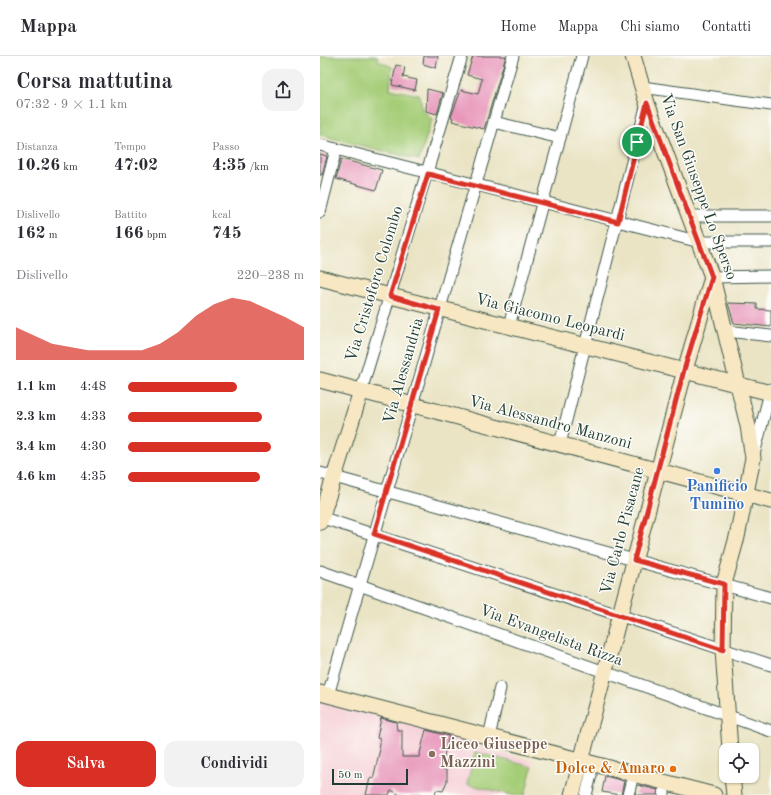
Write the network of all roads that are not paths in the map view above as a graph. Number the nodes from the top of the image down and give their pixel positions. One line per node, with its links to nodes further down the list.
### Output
1 (462, 56): 12 (street, Via Cristoforo Colombo)
2 (513, 56): 8 (street, Via Alessandria)
3 (582, 56): 9 (street)
4 (633, 56): 5 (street, Via San Giuseppe Lo Sperso)
5 (642, 87): 6 (street, Via San Giuseppe Lo Sperso); 7 (street)
6 (647, 103): 16 (street, Via San Giuseppe Lo Sperso); 18 (street)
7 (771, 105)
8 (494, 122): 9 (street); 13 (street, Via Alessandria)
9 (560, 138): 14 (street)
10 (320, 145): 11 (street)
11 (336, 149): 12 (street); 15 (street)
12 (428, 174): 13 (street); 24 (street, Via Cristoforo Colombo)
13 (475, 186): 14 (street); 25 (street, Via Alessandria)
14 (543, 203): 18 (street); 26 (street)
15 (320, 212)
16 (690, 216): 17 (street); 19 (street, Via San Giuseppe Lo Sperso)
17 (771, 216)
18 (618, 222): 19 (street); 29 (street)
19 (700, 242): 20 (street); 22 (street, Via San Giuseppe Lo Sperso)
20 (771, 242)
21 (771, 276): 22 (street)
22 (712, 277): 27 (street, Via San Giuseppe Lo Sperso); 30 (street, Via Carlo Pisacane)
23 (320, 278): 24 (street, Via Giacomo Leopardi)
24 (390, 296): 25 (street, Via Giacomo Leopardi); 33 (street, Via Cristoforo Colombo)
25 (439, 310): 26 (street, Via Giacomo Leopardi); 35 (street, Via Alessandria)
26 (510, 326): 29 (street, Via Giacomo Leopardi)
27 (726, 331): 28 (street); 32 (street, Via San Giuseppe Lo Sperso)
28 (771, 336)
29 (586, 345): 30 (street, Via Giacomo Leopardi); 36 (street)
30 (684, 370): 32 (street, Via Giacomo Leopardi); 38 (street, Via Carlo Pisacane)
31 (320, 380): 33 (street, Via Alessandro Manzoni)
32 (737, 385): 34 (street, Via Giacomo Leopardi); 37 (street, Via San Giuseppe Lo Sperso)
33 (361, 391): 35 (street, Via Alessandro Manzoni); 39 (street, Via Cristoforo Colombo)
34 (771, 392): 37 (street)
35 (412, 404): 36 (street, Via Alessandro Manzoni); 40 (street, Via Alessandria)
36 (560, 444): 38 (street, Via Alessandro Manzoni)
37 (753, 458): 41 (street)
38 (658, 471): 41 (street, Via Alessandro Manzoni); 45 (street, Via Carlo Pisacane)
39 (327, 475): 40 (street); 43 (street, Via Cristoforo Colombo)
40 (386, 490): 44 (street, Via Alessandria); 45 (street)
41 (745, 495): 42 (street, Via Alessandro Manzoni); 48 (street)
42 (771, 501)
43 (320, 519): 44 (street)
44 (374, 534): 47 (street, Via Alessandria); 50 (street)
45 (634, 560): 48 (street); 50 (street, Via Carlo Pisacane)
46 (320, 571): 47 (street, Via Evangelista Rizza)
47 (359, 584): 53 (street, Via Evangelista Rizza); 55 (street, Via Alessandria)
48 (724, 584): 49 (street); 51 (street)
49 (771, 598)
50 (619, 615): 51 (street); 53 (street, Via Carlo Pisacane)
51 (723, 650): 52 (street); 56 (street)
52 (771, 665)
53 (604, 673): 56 (street, Via Evangelista Rizza); 60 (street, Via Carlo Pisacane)
54 (500, 688): 58 (street)
55 (324, 694): 58 (street)
56 (727, 715): 57 (street, Via Evangelista Rizza); 59 (street)
57 (771, 730)
58 (489, 737): 60 (street)
59 (729, 743)
60 (581, 760): 64 (street, Via Carlo Pisacane); 67 (street)
61 (591, 775): 65 (street)
62 (733, 783): 68 (street)
63 (631, 784): 66 (street)
64 (572, 795)
65 (586, 795)
66 (628, 795)
67 (714, 795)
68 (734, 795)

